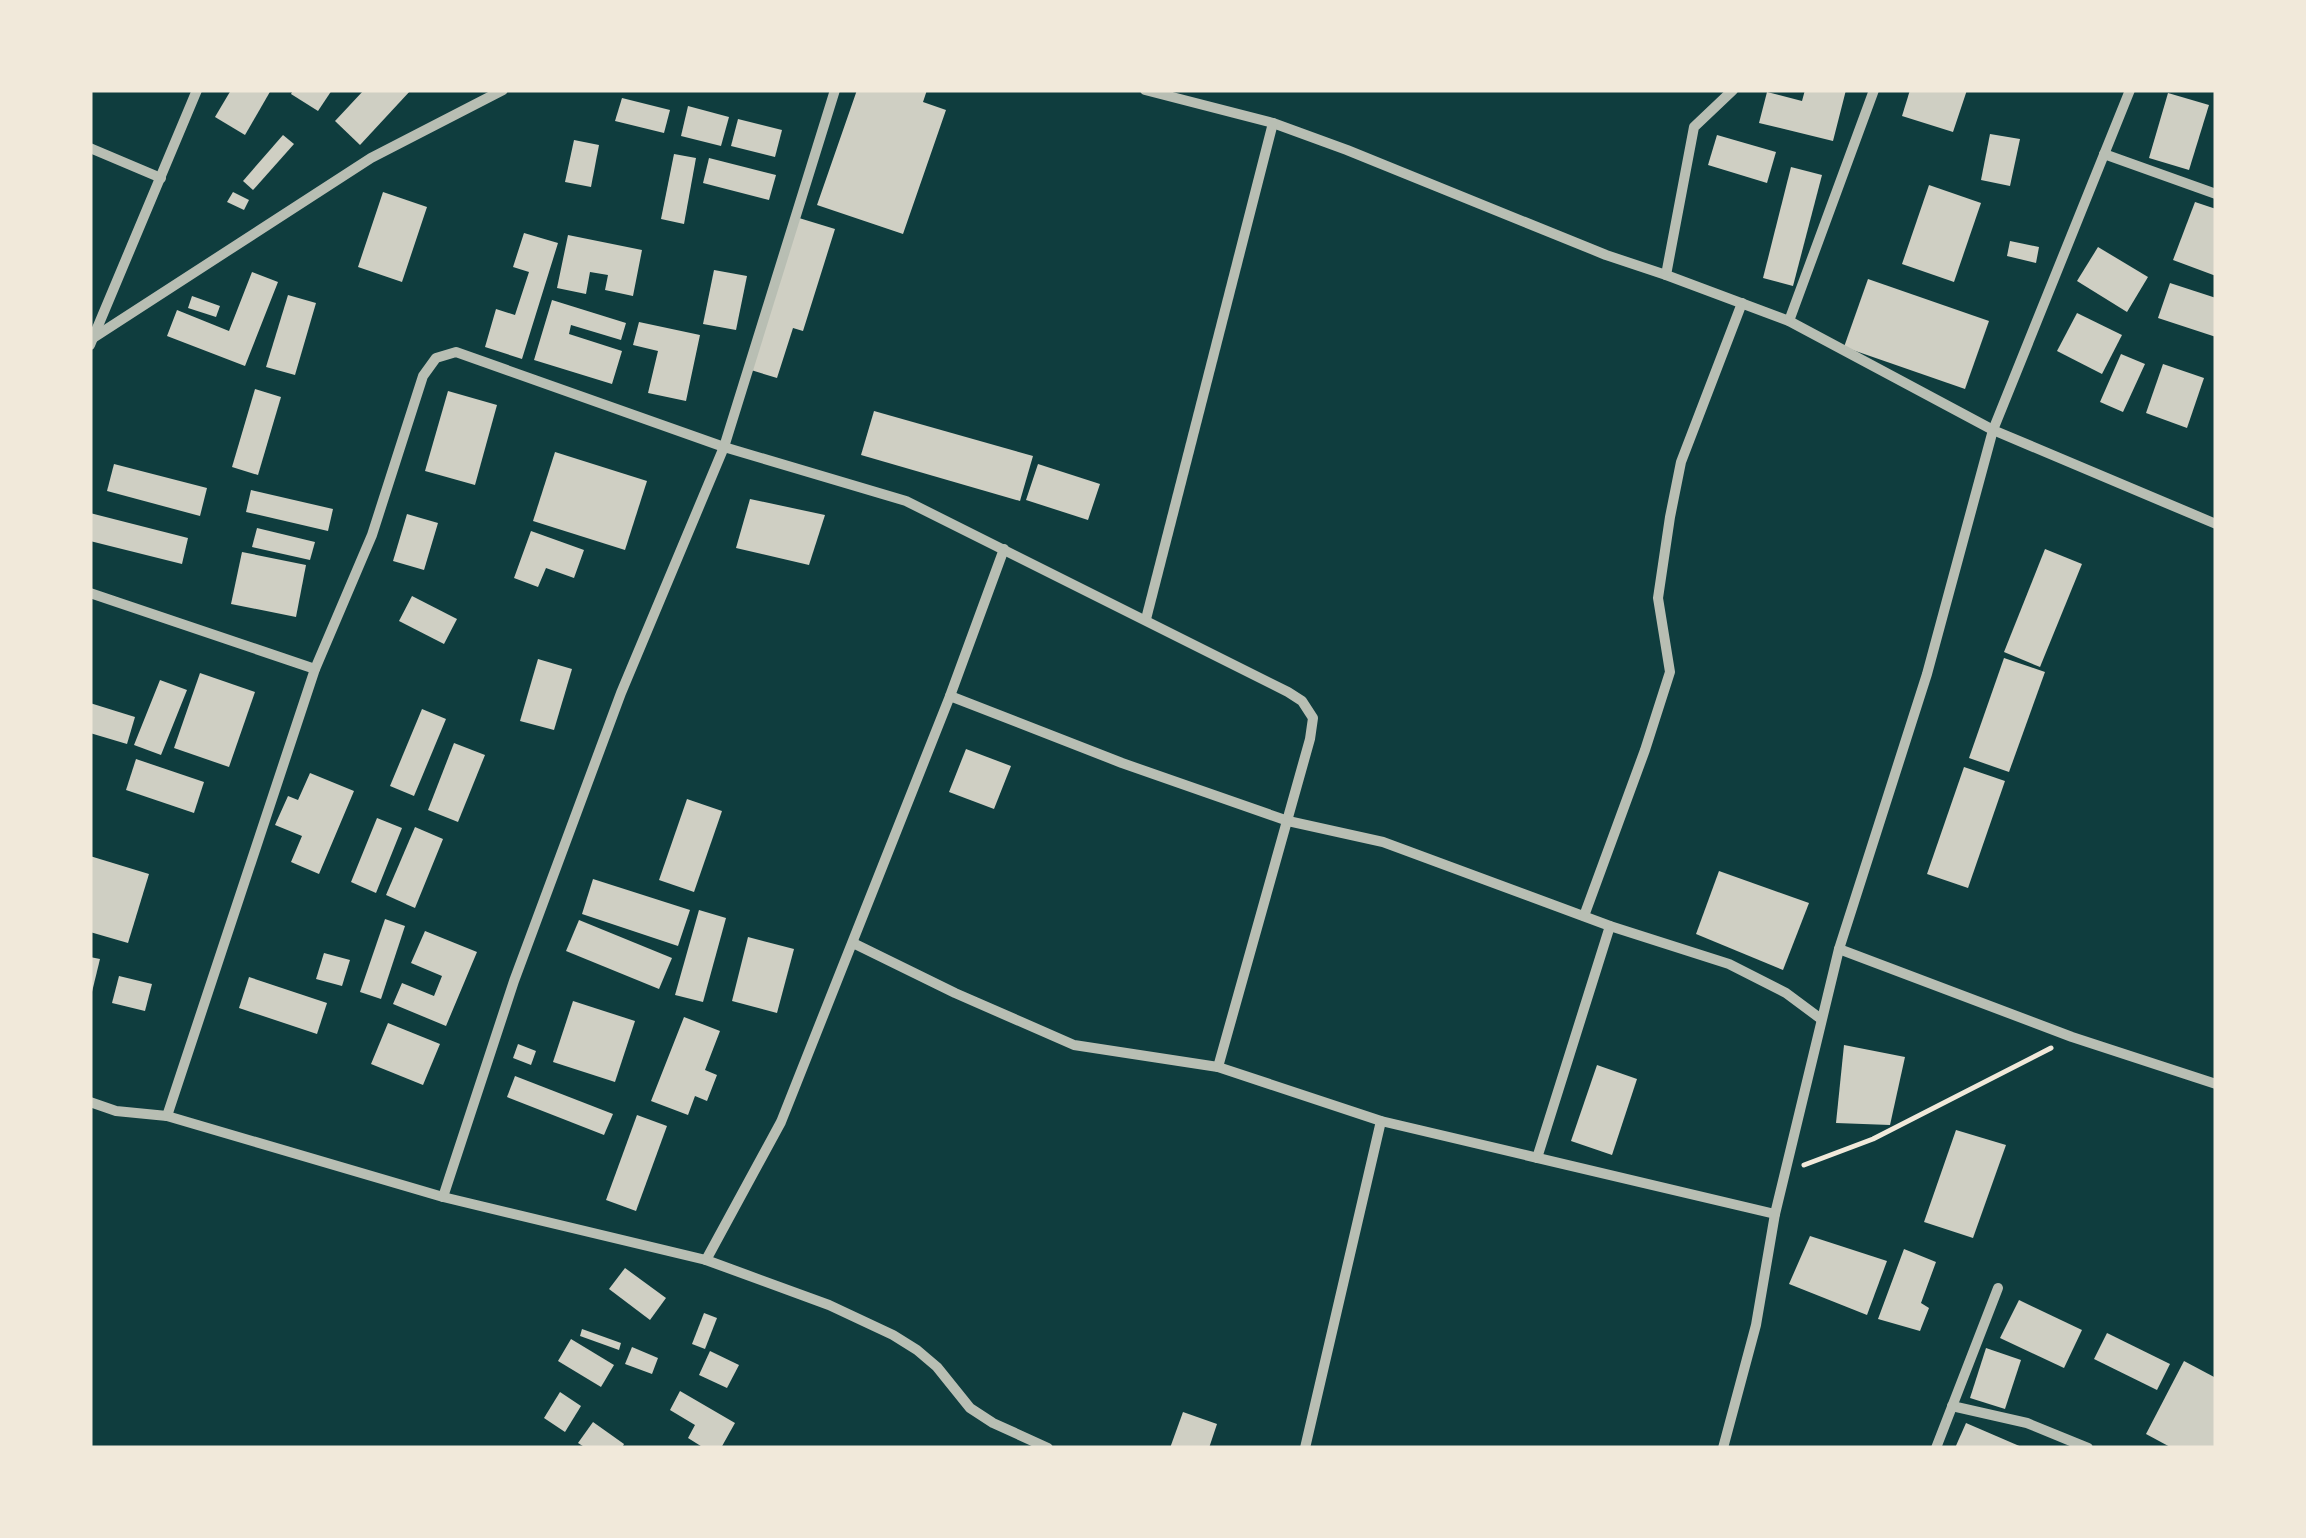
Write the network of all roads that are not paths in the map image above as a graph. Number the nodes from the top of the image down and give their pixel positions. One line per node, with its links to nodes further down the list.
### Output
1 (197, 90): 11 (street)
2 (503, 90): 16 (street)
3 (835, 90): 18 (street)
4 (1144, 90): 8 (street)
5 (1733, 90): 13 (street)
6 (1874, 90): 15 (street)
7 (2130, 90): 10 (street)
8 (1273, 123): 13 (street); 22 (street)
9 (90, 148): 11 (street)
10 (2104, 154): 12 (street); 17 (street)
11 (161, 178): 16 (street)
12 (2216, 194)
13 (1666, 275): 14 (street)
14 (1742, 303): 15 (street); 26 (street)
15 (1788, 321): 17 (street)
16 (92, 342)
17 (1993, 430): 19 (street); 29 (street)
18 (724, 447): 20 (street); 23 (street); 37 (street)
19 (2216, 524)
20 (1004, 549): 22 (street); 24 (street)
21 (90, 593): 23 (street)
22 (1146, 620): 25 (street)
23 (315, 668): 34 (street)
24 (950, 696): 25 (street); 28 (street)
25 (1288, 821): 26 (street); 31 (street)
26 (1584, 916): 27 (street)
27 (1610, 926): 30 (street); 36 (street)
28 (853, 943): 31 (street); 39 (street)
29 (1839, 950): 30 (street); 32 (street)
30 (1821, 1019): 38 (street)
31 (1218, 1067): 35 (street)
32 (2216, 1084)
33 (90, 1102): 34 (street)
34 (166, 1116): 37 (street)
35 (1381, 1121): 36 (street); 42 (street)
36 (1537, 1158): 38 (street)
37 (443, 1198): 39 (street)
38 (1775, 1214): 45 (street)
39 (706, 1260): 43 (street)
40 (1998, 1288): 41 (street)
41 (1952, 1406): 46 (street); 47 (street)
42 (1306, 1445): 44 (street)
43 (1048, 1448)
44 (1319, 1448)
45 (1724, 1448)
46 (1936, 1448)
47 (2088, 1448)

